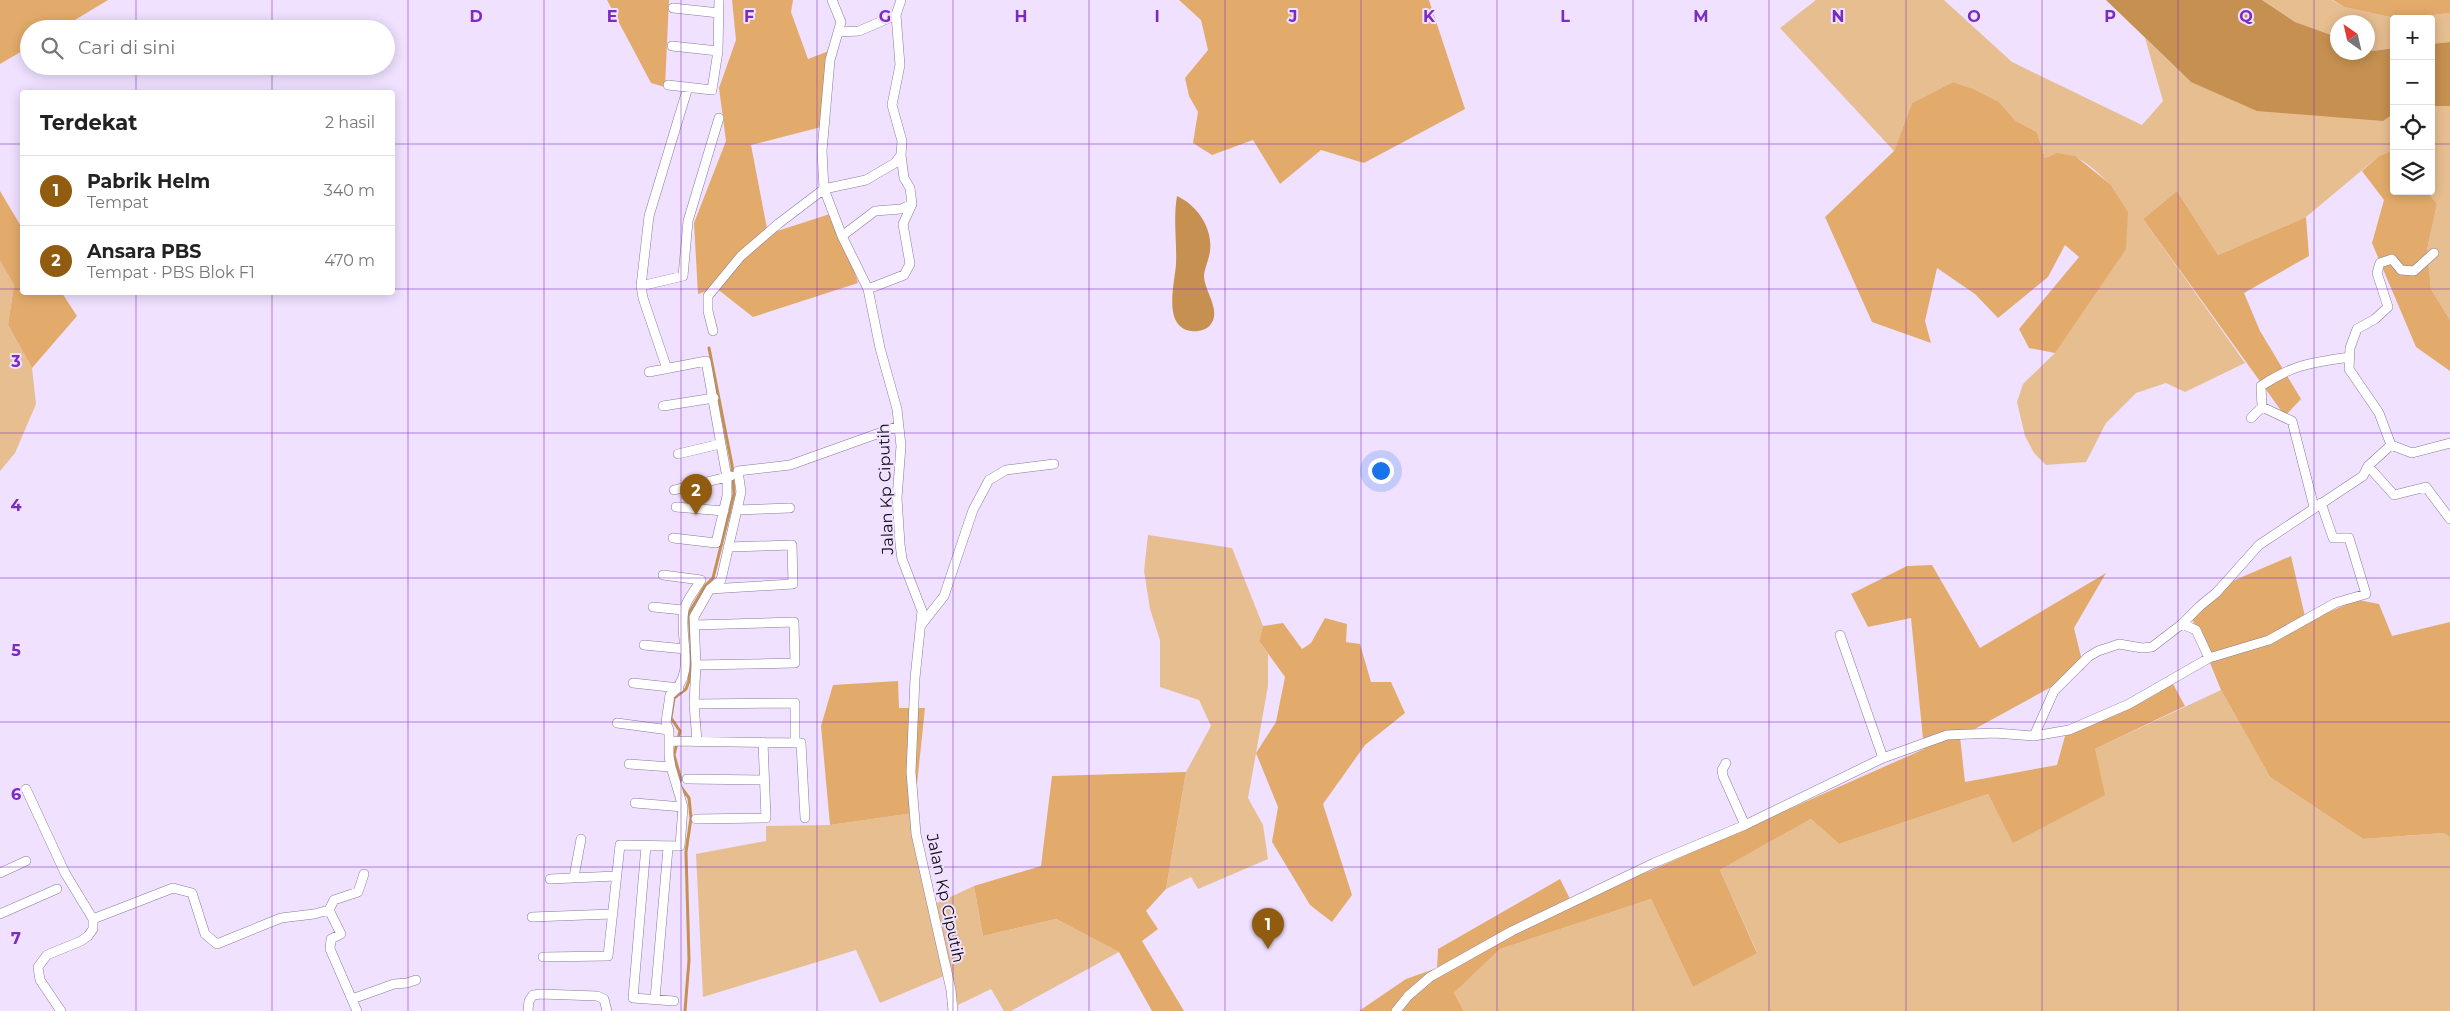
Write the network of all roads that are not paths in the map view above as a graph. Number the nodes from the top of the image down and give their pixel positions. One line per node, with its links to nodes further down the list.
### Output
1 (719, 0): 5 (street)
2 (832, 0): 7 (street)
3 (901, 0): 6 (street)
4 (673, 8): 5 (street)
5 (719, 13): 9 (street)
6 (896, 14): 7 (street); 13 (street)
7 (840, 32): 14 (street, Jalan Kp Ciputih)
8 (672, 46): 9 (street)
9 (718, 51): 11 (street)
10 (668, 85): 11 (street)
11 (688, 87): 18 (street)
12 (719, 118): 18 (street)
13 (901, 154): 14 (street); 15 (street)
14 (824, 189): 16 (street, Jalan Kp Ciputih); 20 (street)
15 (912, 204): 16 (street); 19 (street)
16 (842, 236): 19 (street, Jalan Kp Ciputih)
17 (2434, 253): 21 (street)
18 (641, 286): 22 (street)
19 (868, 289): 28 (street, Jalan Kp Ciputih)
20 (713, 331)
21 (2349, 357): 26 (street); 31 (street)
22 (667, 369): 23 (street); 24 (street)
23 (649, 372)
24 (714, 398): 25 (street); 30 (street)
25 (663, 406)
26 (2262, 407): 27 (street); 38 (street)
27 (2251, 418)
28 (899, 426): 35 (street); 50 (street, Jalan Kp Ciputih)
29 (2450, 443): 31 (street)
30 (720, 444): 32 (street); 36 (street)
31 (2391, 445): 34 (street)
32 (678, 454)
33 (1054, 464): 50 (street)
34 (2368, 466): 38 (street); 43 (street)
35 (738, 472): 36 (street); 41 (street)
36 (727, 478): 37 (street); 42 (street)
37 (674, 490)
38 (2317, 505): 51 (street); 56 (street)
39 (676, 507): 42 (street)
40 (790, 508): 41 (street)
41 (737, 510): 45 (street)
42 (724, 511): 44 (street)
43 (2450, 519)
44 (673, 538)
45 (728, 547): 47 (street); 47 (street)
46 (662, 575): 49 (street)
47 (710, 589): 52 (street)
48 (653, 608): 49 (street)
49 (684, 610): 55 (street)
50 (922, 624): 104 (street, Jalan Kp Ciputih)
51 (2182, 624): 56 (street); 63 (street)
52 (695, 625): 57 (street); 57 (street)
53 (1840, 635): 68 (street)
54 (644, 645): 55 (street)
55 (685, 648): 59 (street)
56 (2209, 658): 63 (street)
57 (696, 665): 60 (street)
58 (633, 683): 59 (street)
59 (679, 688): 62 (street)
60 (694, 704): 65 (street); 67 (street)
61 (617, 723): 62 (street)
62 (669, 730): 64 (street)
63 (2034, 736): 68 (street)
64 (670, 741): 65 (street); 71 (street)
65 (697, 741): 66 (street)
66 (763, 742): 67 (street); 73 (street)
67 (795, 743): 77 (street)
68 (1883, 758): 79 (street)
69 (1726, 763): 79 (street)
70 (629, 764): 71 (street)
71 (671, 767): 76 (street)
72 (687, 779): 73 (street)
73 (764, 780): 78 (street)
74 (26, 789): 94 (street)
75 (635, 803): 76 (street)
76 (683, 807): 82 (street)
77 (805, 818)
78 (696, 819)
79 (1745, 825): 105 (street)
80 (580, 839): 87 (street)
81 (646, 846): 82 (street); 86 (street); 98 (street)
82 (668, 848): 98 (street)
83 (26, 861): 84 (street)
84 (0, 873)
85 (364, 874): 90 (street)
86 (616, 876): 87 (street); 92 (street)
87 (574, 877): 88 (street)
88 (550, 879)
89 (57, 889): 91 (street)
90 (329, 910): 94 (street); 97 (street)
91 (0, 914)
92 (612, 914): 93 (street); 95 (street)
93 (532, 916)
94 (93, 919): 100 (street)
95 (543, 957)
96 (416, 980): 97 (street)
97 (352, 999): 101 (street)
98 (655, 999): 99 (street)
99 (674, 1001)
100 (61, 1011)
101 (357, 1011)
102 (528, 1011): 103 (street)
103 (607, 1011)
104 (952, 1011)
105 (1396, 1011)

